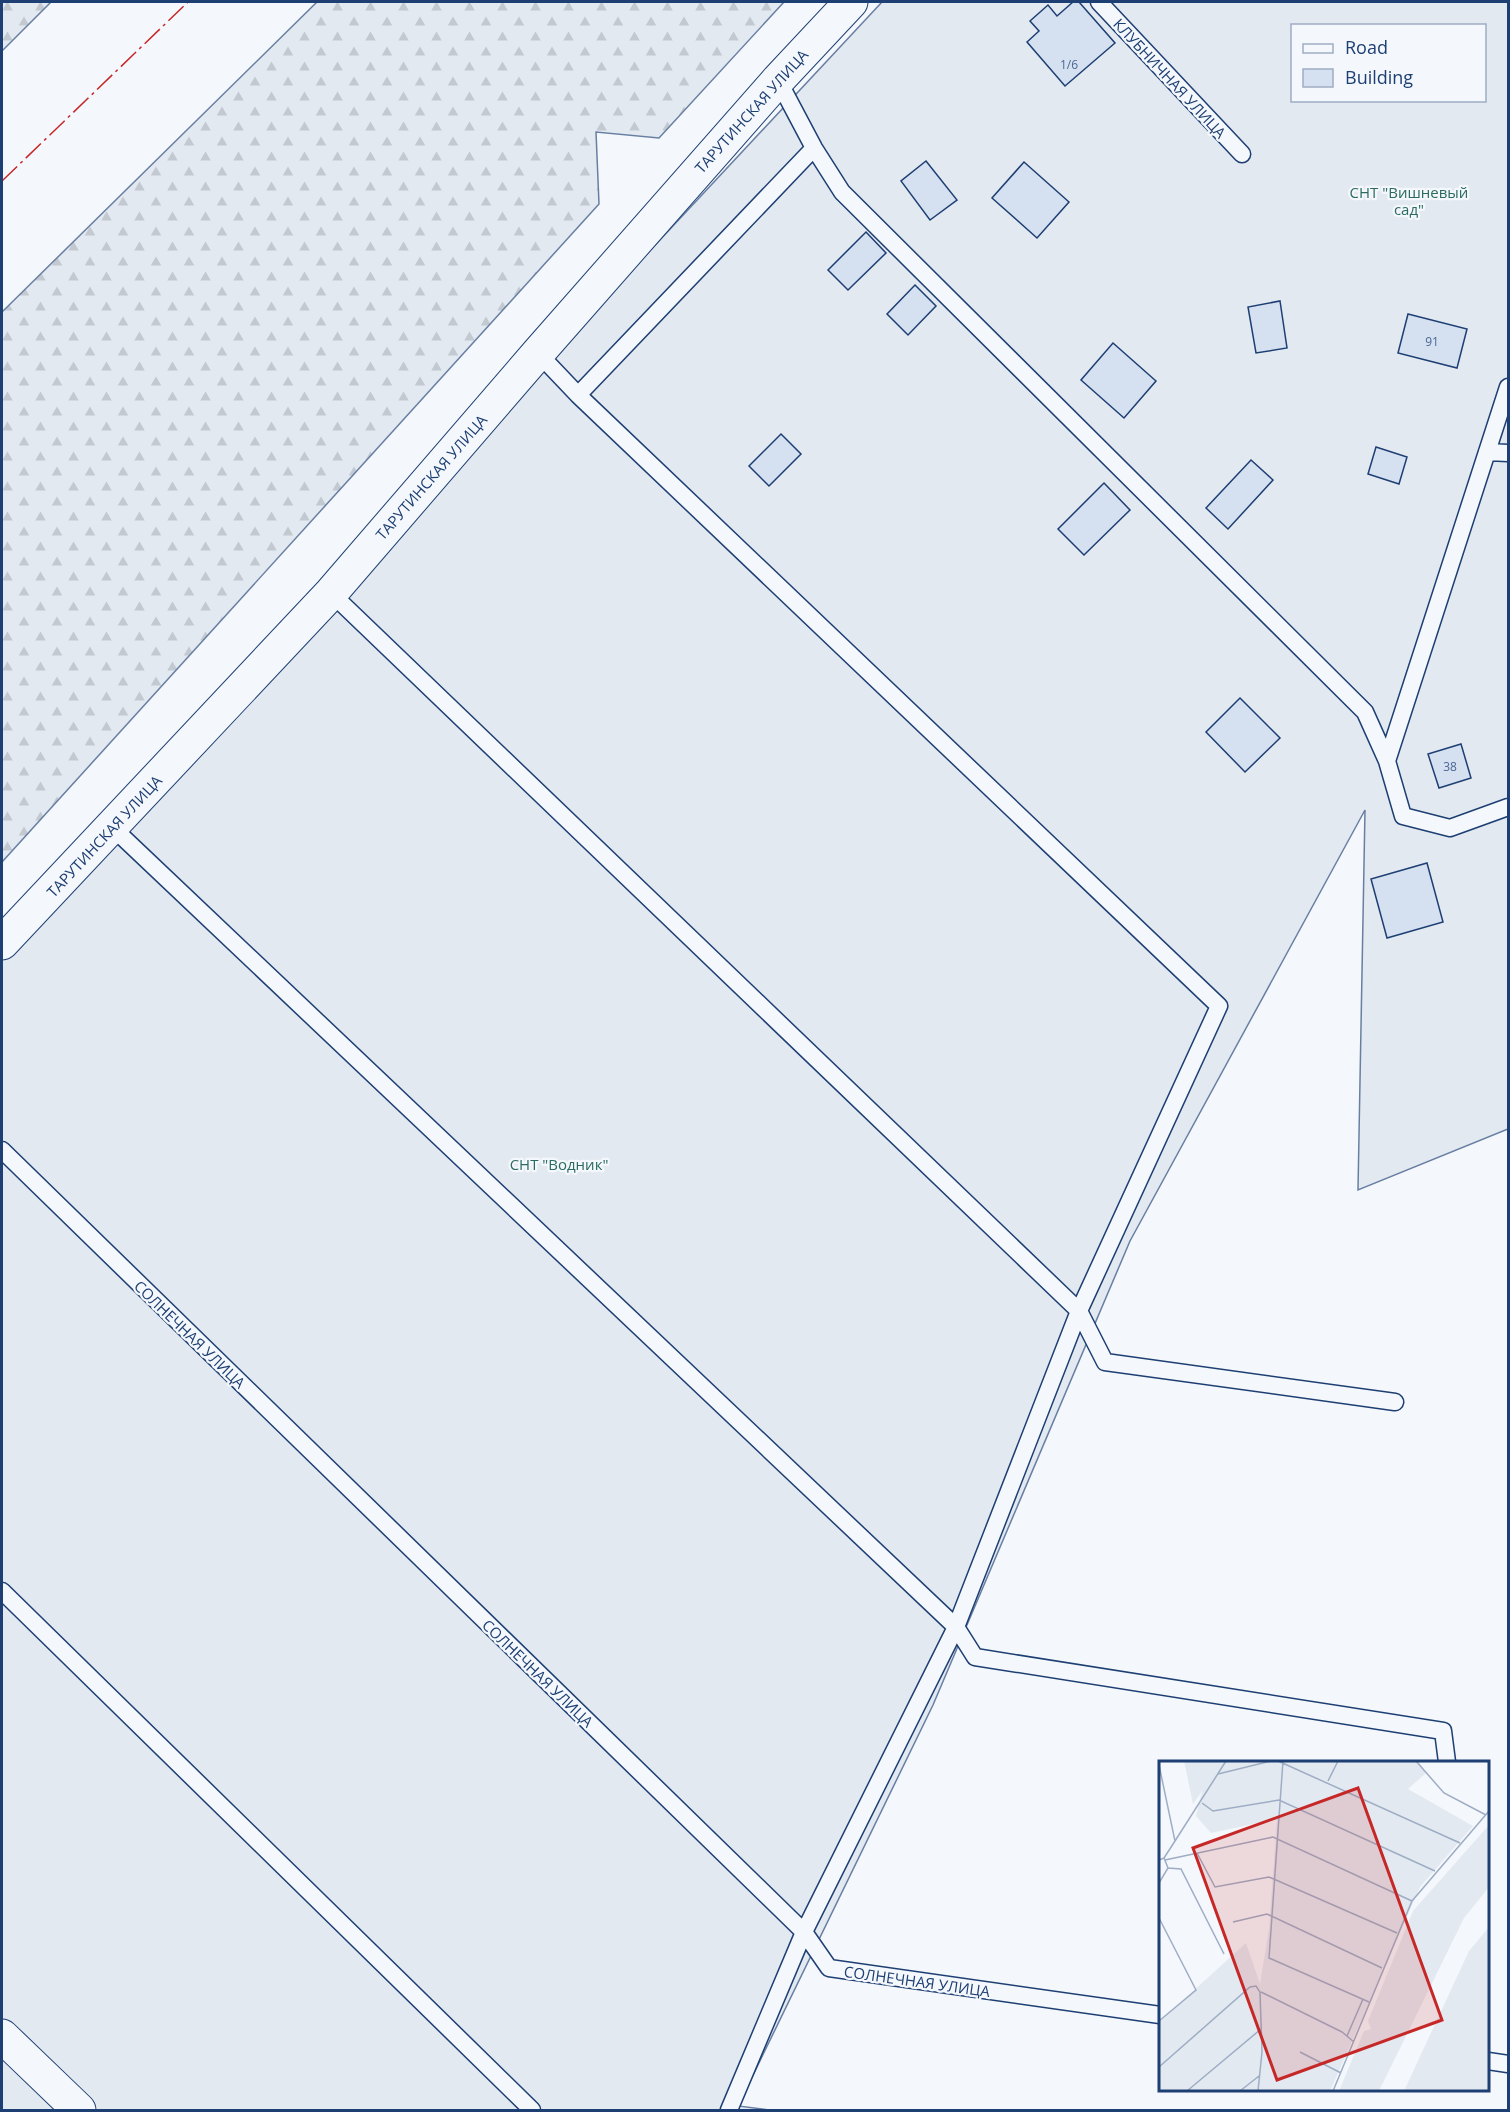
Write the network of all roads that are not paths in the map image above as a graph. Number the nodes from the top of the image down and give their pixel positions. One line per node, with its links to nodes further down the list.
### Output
1 (851, 2): 3 (main road, ТАРУТИНСКАЯ УЛИЦА)
2 (1099, 2): 5 (lane, КЛУБНИЧНАЯ УЛИЦА)
3 (778, 80): 4 (lane); 6 (main road, ТАРУТИНСКАЯ УЛИЦА)
4 (814, 148): 8 (lane); 12 (lane)
5 (1242, 154)
6 (538, 353): 8 (lane); 11 (main road, ТАРУТИНСКАЯ УЛИЦА)
7 (1509, 387): 9 (lane)
8 (578, 395): 17 (lane)
9 (1487, 452): 10 (lane); 12 (lane)
10 (1509, 453)
11 (331, 593): 14 (main road, ТАРУТИНСКАЯ УЛИЦА); 17 (lane)
12 (1387, 761): 13 (lane)
13 (1509, 807)
14 (112, 827): 15 (main road, ТАРУТИНСКАЯ УЛИЦА); 20 (lane)
15 (2, 943)
16 (2, 1150): 22 (lane, СОЛНЕЧНАЯ УЛИЦА)
17 (1079, 1311): 18 (lane); 20 (lane)
18 (1395, 1402)
19 (2, 1591): 28 (lane)
20 (956, 1627): 21 (lane); 22 (lane)
21 (1447, 1761)
22 (804, 1932): 23 (lane, СОЛНЕЧНАЯ УЛИЦА); 29 (lane)
23 (1159, 2015)
24 (2, 2036): 27 (main road)
25 (1489, 2061): 26 (lane)
26 (1509, 2064)
27 (79, 2110)
28 (532, 2110)
29 (729, 2110)

